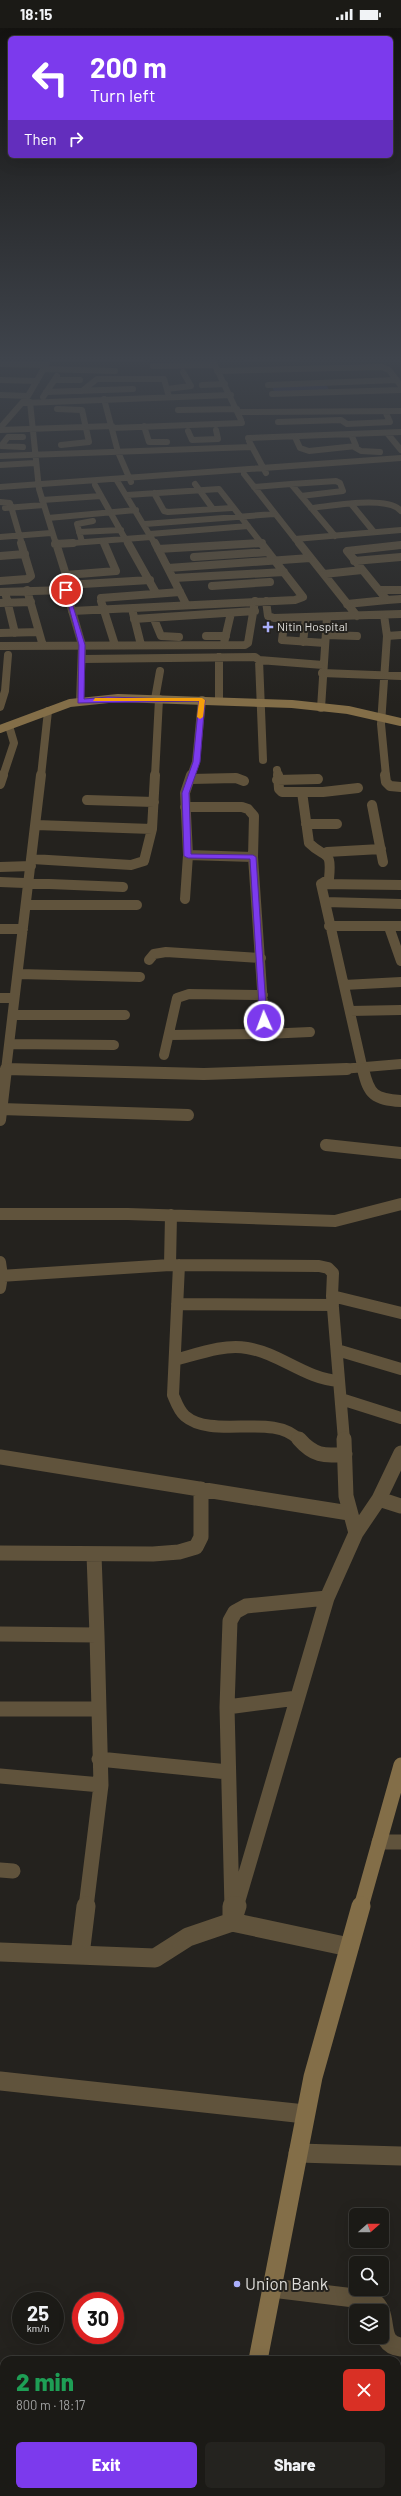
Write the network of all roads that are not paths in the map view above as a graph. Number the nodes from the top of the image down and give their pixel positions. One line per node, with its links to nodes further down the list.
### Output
1 (128, 474): 8 (street)
2 (217, 474): 8 (street)
3 (242, 474): 7 (street)
4 (244, 474): 14 (street)
5 (38, 477): 6 (street); 13 (street)
6 (22, 478)
7 (190, 478): 8 (street); 15 (street)
8 (130, 480): 9 (street)
9 (118, 481): 11 (street); 13 (street); 18 (street)
10 (291, 484): 14 (street); 20 (street); 20 (street)
11 (95, 485): 13 (street); 19 (street)
12 (0, 487): 13 (street)
13 (39, 487): 16 (street); 23 (street)
14 (254, 487): 33 (street)
15 (199, 489): 17 (street); 26 (street); 30 (street)
16 (0, 491)
17 (154, 493): 18 (street); 30 (street)
18 (126, 495): 31 (street)
19 (101, 496): 21 (street); 29 (street)
20 (301, 496): 27 (street)
21 (68, 498): 23 (street); 29 (street)
22 (0, 502): 25 (street)
23 (43, 503): 25 (street); 35 (street)
24 (352, 505): 27 (street); 32 (street); 42 (street)
25 (12, 508): 28 (street); 45 (street)
26 (232, 508): 30 (street); 34 (street)
27 (311, 508): 46 (street)
28 (0, 509)
29 (108, 509): 31 (street); 35 (street); 36 (street)
30 (213, 509)
31 (136, 510): 37 (street)
32 (401, 511)
33 (274, 514): 34 (street); 49 (street)
34 (241, 516): 37 (street); 38 (street)
35 (48, 518): 43 (street)
36 (114, 520): 39 (street); 41 (street)
37 (145, 524): 44 (street)
38 (248, 526): 44 (street); 52 (street)
39 (121, 530): 41 (street); 48 (street)
40 (401, 530): 42 (street)
41 (79, 532): 51 (street)
42 (374, 532): 46 (street)
43 (51, 533): 45 (street); 53 (street)
44 (150, 535): 48 (street); 58 (street)
45 (20, 536): 47 (street); 55 (street)
46 (335, 536): 49 (street)
47 (0, 537)
48 (127, 539): 50 (street); 77 (street)
49 (295, 539): 64 (street)
50 (104, 541): 51 (street); 73 (street)
51 (82, 542): 53 (street)
52 (262, 543): 57 (street); 59 (street)
53 (55, 544): 73 (street)
54 (401, 545): 66 (street)
55 (22, 546): 56 (street); 60 (street)
56 (15, 547)
57 (190, 547): 58 (street); 62 (street)
58 (158, 549): 68 (street)
59 (268, 552): 62 (street); 65 (street)
60 (25, 554): 61 (street); 76 (street)
61 (0, 556)
62 (194, 557): 67 (street)
63 (401, 557): 66 (street)
64 (310, 558): 65 (street); 72 (street)
65 (275, 561): 67 (street); 70 (street)
66 (354, 561): 69 (street)
67 (198, 566): 68 (street)
68 (168, 568): 75 (street)
69 (362, 570): 72 (street); 81 (street)
70 (284, 572): 71 (street); 83 (street)
71 (263, 573): 74 (street); 83 (street)
72 (324, 574): 96 (street)
73 (66, 575): 79 (street)
74 (206, 576): 75 (street); 87 (street)
75 (174, 578): 85 (street)
76 (0, 580)
77 (150, 580): 78 (street); 86 (street)
78 (97, 584): 79 (street); 88 (street)
79 (66, 587): 80 (street); 99 (street)
80 (28, 590): 84 (street); 93 (street)
81 (381, 590): 82 (street); 90 (street)
82 (401, 590)
83 (277, 591): 87 (street); 92 (street)
84 (2, 592): 94 (street)
85 (180, 592): 86 (street); 95 (street)
86 (156, 593): 88 (street)
87 (217, 594): 91 (street); 95 (street)
88 (101, 598): 98 (street)
89 (401, 599): 90 (street)
90 (387, 600): 96 (street)
91 (255, 601): 92 (street); 100 (street)
92 (266, 601): 107 (street)
93 (31, 602): 94 (street); 110 (street)
94 (4, 603): 112 (street)
95 (186, 604): 97 (street)
96 (348, 604): 104 (street)
97 (167, 605): 98 (street); 106 (street)
98 (103, 608): 99 (street); 122 (street)
99 (72, 610): 121 (street)
100 (255, 611): 101 (street); 120 (street)
101 (230, 613): 106 (street); 115 (street)
102 (401, 614): 103 (street)
103 (384, 615): 104 (street); 117 (street)
104 (357, 616): 105 (street)
105 (327, 617): 108 (street); 113 (street)
106 (172, 618): 109 (street)
107 (285, 618): 108 (street); 118 (street)
108 (306, 618): 118 (street)
109 (154, 619): 115 (street); 123 (street)
110 (39, 632): 112 (street); 125 (street)
111 (0, 633): 112 (street)
112 (15, 633)
113 (326, 635): 116 (street); 119 (street)
114 (401, 635): 117 (street)
115 (226, 636): 120 (street)
116 (357, 636)
117 (387, 636): 132 (street)
118 (303, 642): 119 (street)
119 (325, 643): 130 (street)
120 (224, 644): 123 (street)
121 (82, 645): 122 (street); 125 (street); 128 (street)
122 (115, 645): 123 (street)
123 (141, 645)
124 (0, 646): 125 (street)
125 (43, 646)
126 (8, 655): 139 (street)
127 (219, 657): 128 (street); 129 (street); 136 (street)
128 (83, 659): 137 (street)
129 (259, 660): 130 (street); 138 (street)
130 (323, 669): 132 (street); 140 (street)
131 (160, 671): 134 (street)
132 (385, 675): 133 (street); 142 (street)
133 (401, 676)
134 (157, 699): 135 (street); 137 (street); 157 (street)
135 (202, 700): 136 (street); 148 (street)
136 (220, 700): 138 (street)
137 (80, 701): 141 (street)
138 (260, 702): 140 (street); 146 (street)
139 (0, 707)
140 (321, 708): 142 (street)
141 (48, 711): 144 (street); 162 (street)
142 (382, 717): 143 (street); 153 (street)
143 (401, 722)
144 (9, 726): 145 (street); 152 (street)
145 (0, 729)
146 (263, 760)
147 (277, 770): 150 (street)
148 (191, 779): 151 (street); 159 (street)
149 (318, 779): 150 (street)
150 (277, 780): 155 (street)
151 (244, 781)
152 (0, 784)
153 (401, 787)
154 (358, 788): 155 (street)
155 (302, 792): 160 (street)
156 (87, 800): 157 (street)
157 (154, 802): 163 (street)
158 (372, 805): 164 (street)
159 (184, 807): 166 (street); 167 (street)
160 (306, 824): 161 (street); 165 (street)
161 (337, 824)
162 (36, 825): 163 (street); 169 (street)
163 (152, 829): 169 (street)
164 (381, 849): 165 (street); 168 (street)
165 (327, 852): 173 (street)
166 (188, 856): 167 (street); 176 (street)
167 (253, 857): 186 (street)
168 (383, 862)
169 (32, 863): 170 (street); 172 (street)
170 (0, 866)
171 (0, 882): 172 (street)
172 (29, 882): 175 (street); 179 (street)
173 (321, 884): 174 (street); 177 (street)
174 (401, 885)
175 (123, 887)
176 (184, 898)
177 (325, 902): 178 (street); 181 (street)
178 (401, 904)
179 (26, 905): 180 (street); 185 (street)
180 (137, 905)
181 (329, 926): 183 (street); 192 (street)
182 (401, 926): 183 (street)
183 (389, 927): 188 (street)
184 (0, 929): 185 (street)
185 (23, 929): 189 (street)
186 (261, 958): 187 (street); 193 (street)
187 (149, 960)
188 (401, 961)
189 (18, 974): 190 (street); 195 (street)
190 (140, 978)
191 (401, 982): 192 (street)
192 (344, 985): 197 (street)
193 (263, 995): 201 (street); 202 (street)
194 (0, 998): 195 (street)
195 (14, 998): 198 (street)
196 (401, 1010): 197 (street)
197 (350, 1011): 208 (street)
198 (13, 1015): 199 (street); 203 (street)
199 (125, 1015)
200 (310, 1032): 201 (street)
201 (264, 1034): 202 (street)
202 (169, 1035): 205 (street)
203 (9, 1044): 204 (street); 207 (street)
204 (114, 1045)
205 (164, 1056)
206 (401, 1064): 208 (street)
207 (4, 1065): 208 (street); 210 (street)
208 (362, 1069): 209 (street)
209 (401, 1101)
210 (1, 1104): 211 (street); 212 (street)
211 (188, 1115)
212 (0, 1120)
213 (326, 1145): 214 (street)
214 (401, 1153)
215 (401, 1204): 217 (street)
216 (0, 1214): 217 (street)
217 (171, 1215): 219 (street)
218 (0, 1262): 220 (street)
219 (175, 1265): 220 (street); 221 (street); 222 (street)
220 (1, 1280)
221 (333, 1300): 222 (street); 223 (street); 224 (street)
222 (177, 1304): 225 (street)
223 (401, 1313)
224 (337, 1350): 226 (street); 227 (street)
225 (175, 1360): 227 (street); 231 (street)
226 (401, 1370)
227 (339, 1380): 228 (street)
228 (341, 1399): 229 (street); 231 (street)
229 (401, 1418)
230 (401, 1453): 234 (street)
231 (345, 1454): 236 (street)
232 (0, 1457): 233 (street)
233 (201, 1489): 236 (street); 239 (street)
234 (379, 1499): 235 (street); 237 (street)
235 (401, 1506)
236 (349, 1513): 237 (street)
237 (356, 1533): 240 (street)
238 (0, 1553): 239 (street)
239 (94, 1555): 242 (street)
240 (327, 1598): 243 (street); 244 (street)
241 (0, 1634): 242 (street)
242 (97, 1635): 246 (street)
243 (298, 1698): 244 (street); 254 (street)
244 (227, 1707): 249 (street)
245 (0, 1709): 246 (street)
246 (98, 1709): 247 (street)
247 (99, 1759): 249 (street); 251 (street)
248 (401, 1765): 252 (street)
249 (228, 1772): 254 (street)
250 (0, 1776): 251 (street)
251 (101, 1785): 257 (street)
252 (379, 1842): 253 (street); 255 (street)
253 (401, 1842)
254 (232, 1922): 255 (street); 257 (street)
255 (349, 1947): 259 (street)
256 (0, 1952): 257 (street)
257 (80, 1955)
258 (0, 2081): 259 (street)
259 (305, 2114): 260 (street)
260 (298, 2154): 261 (street); 262 (street)
261 (401, 2156)
262 (272, 2288): 263 (street); 264 (street)
263 (401, 2347)
264 (259, 2356)

